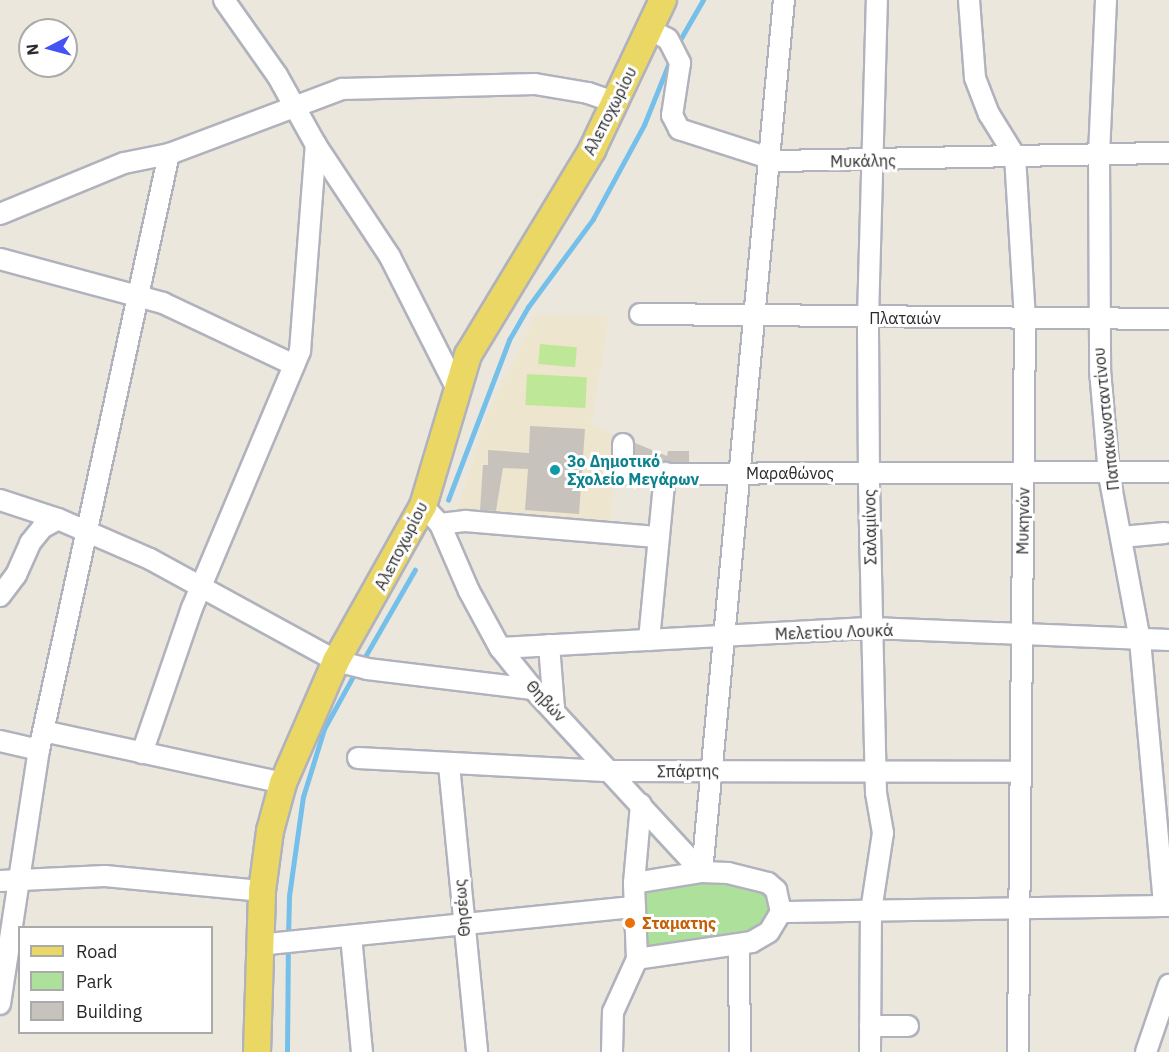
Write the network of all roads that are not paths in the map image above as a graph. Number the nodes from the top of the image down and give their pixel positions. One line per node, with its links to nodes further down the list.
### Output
1 (224, 0): 9 (street)
2 (663, 0): 7 (main road, Αλεποχωρίου)
3 (784, 0): 15 (street)
4 (877, 0): 16 (street, Σαλαμίνος)
5 (969, 0): 14 (street, Μυκηνών)
6 (1106, 0): 13 (street, Παπακωνσταντίνου)
7 (650, 29): 8 (main road, Αλεποχωρίου); 15 (street, Μυκάλης)
8 (617, 104): 9 (street); 27 (main road, Αλεποχωρίου)
9 (292, 105): 10 (street); 12 (street)
10 (316, 145): 26 (street); 27 (street)
11 (1169, 153): 13 (street, Μυκάλης)
12 (169, 154): 17 (street); 19 (street)
13 (1099, 155): 14 (street, Μυκάλης); 23 (street, Παπακωνσταντίνου)
14 (1015, 156): 16 (street, Μυκάλης); 25 (street, Μυκηνών)
15 (767, 158): 16 (street, Μυκάλης); 21 (street)
16 (875, 162): 22 (street, Σαλαμίνος)
17 (0, 214)
18 (0, 259): 19 (street)
19 (138, 296): 26 (street); 39 (street)
20 (640, 314): 21 (street, Πλαταιών)
21 (753, 315): 22 (street, Πλαταιών); 31 (street)
22 (868, 318): 25 (street, Πλαταιών); 32 (street, Σαλαμίνος)
23 (1097, 319): 24 (street, Πλαταιών); 25 (street, Πλαταιών); 34 (street, Παπακωνσταντίνου)
24 (1169, 319)
25 (1025, 320): 33 (street, Μυκηνών)
26 (294, 365): 42 (street)
27 (456, 387): 36 (main road, Αλεποχωρίου)
28 (623, 444): 30 (street, Μαραθώνος)
29 (1167, 472): 34 (street, Μαραθώνος)
30 (665, 473): 31 (street, Μαραθώνος); 40 (street)
31 (739, 473): 32 (street, Μαραθώνος); 46 (street)
32 (869, 474): 33 (street, Μαραθώνος); 44 (street, Σαλαμίνος)
33 (1024, 474): 34 (street, Μαραθώνος); 45 (street, Μυκηνών)
34 (1109, 475): 41 (street, Παπακωνσταντίνου)
35 (0, 500): 37 (street)
36 (432, 515): 40 (street); 51 (street, Θηβών); 52 (main road, Αλεποχωρίου)
37 (58, 519): 39 (street); 43 (street)
38 (1166, 532): 41 (street)
39 (88, 535): 42 (street); 55 (street)
40 (658, 537): 47 (street)
41 (1122, 537): 48 (street, Παπακωνσταντίνου)
42 (202, 588): 52 (street); 57 (street)
43 (0, 595)
44 (872, 628): 45 (street, Μελετίου Λουκά); 46 (street, Μελετίου Λουκά); 61 (street, Σαλαμίνος)
45 (1022, 634): 48 (street, Μελετίου Λουκά); 64 (street, Μυκηνών)
46 (726, 636): 47 (street, Μελετίου Λουκά); 62 (street)
47 (649, 640): 50 (street, Μελετίου Λουκά)
48 (1140, 640): 49 (street, Μελετίου Λουκά); 59 (street, Παπακωνσταντίνου)
49 (1169, 640)
50 (549, 645): 51 (street, Μελετίου Λουκά); 54 (street)
51 (500, 648): 53 (street, Θηβών)
52 (340, 663): 53 (street); 65 (main road, Αλεποχωρίου)
53 (533, 689): 54 (street, Θηβών)
54 (554, 709): 63 (street, Θηβών)
55 (41, 740): 56 (street); 57 (street); 68 (street)
56 (0, 741)
57 (142, 753): 65 (street)
58 (358, 758): 60 (street, Σπάρτης)
59 (1161, 759): 71 (street, Παπακωνσταντίνου)
60 (449, 765): 63 (street, Σπάρτης); 76 (street, Θησέως)
61 (875, 769): 62 (street, Σπάρτης); 64 (street, Σπάρτης); 74 (street, Σαλαμίνος)
62 (715, 770): 63 (street, Σπάρτης); 67 (street)
63 (610, 771): 66 (street, Θηβών)
64 (1018, 772): 73 (street, Μυκηνών)
65 (283, 783): 70 (main road, Αλεποχωρίου)
66 (641, 804): 67 (street, Θηβών); 69 (street)
67 (702, 872): 69 (street); 75 (street)
68 (9, 880): 70 (street); 82 (street)
69 (634, 883): 72 (street)
70 (262, 891): 78 (main road, Αλεποχωρίου)
71 (1166, 906): 73 (street)
72 (635, 907): 76 (street); 80 (street)
73 (1018, 910): 74 (street); 91 (street, Μυκηνών)
74 (871, 911): 75 (street); 83 (street, Σαλαμίνος)
75 (781, 912): 79 (street)
76 (463, 923): 77 (street); 87 (street, Θησέως)
77 (351, 936): 78 (street); 86 (street)
78 (266, 944): 85 (main road, Αλεποχωρίου)
79 (739, 946): 80 (street); 89 (street)
80 (637, 959): 88 (street)
81 (1169, 985): 92 (street)
82 (0, 1004)
83 (870, 1026): 84 (street); 90 (street, Σαλαμίνος)
84 (908, 1026)
85 (257, 1052)
86 (362, 1052)
87 (477, 1052)
88 (612, 1052)
89 (740, 1052)
90 (870, 1052)
91 (1018, 1052)
92 (1146, 1052)

